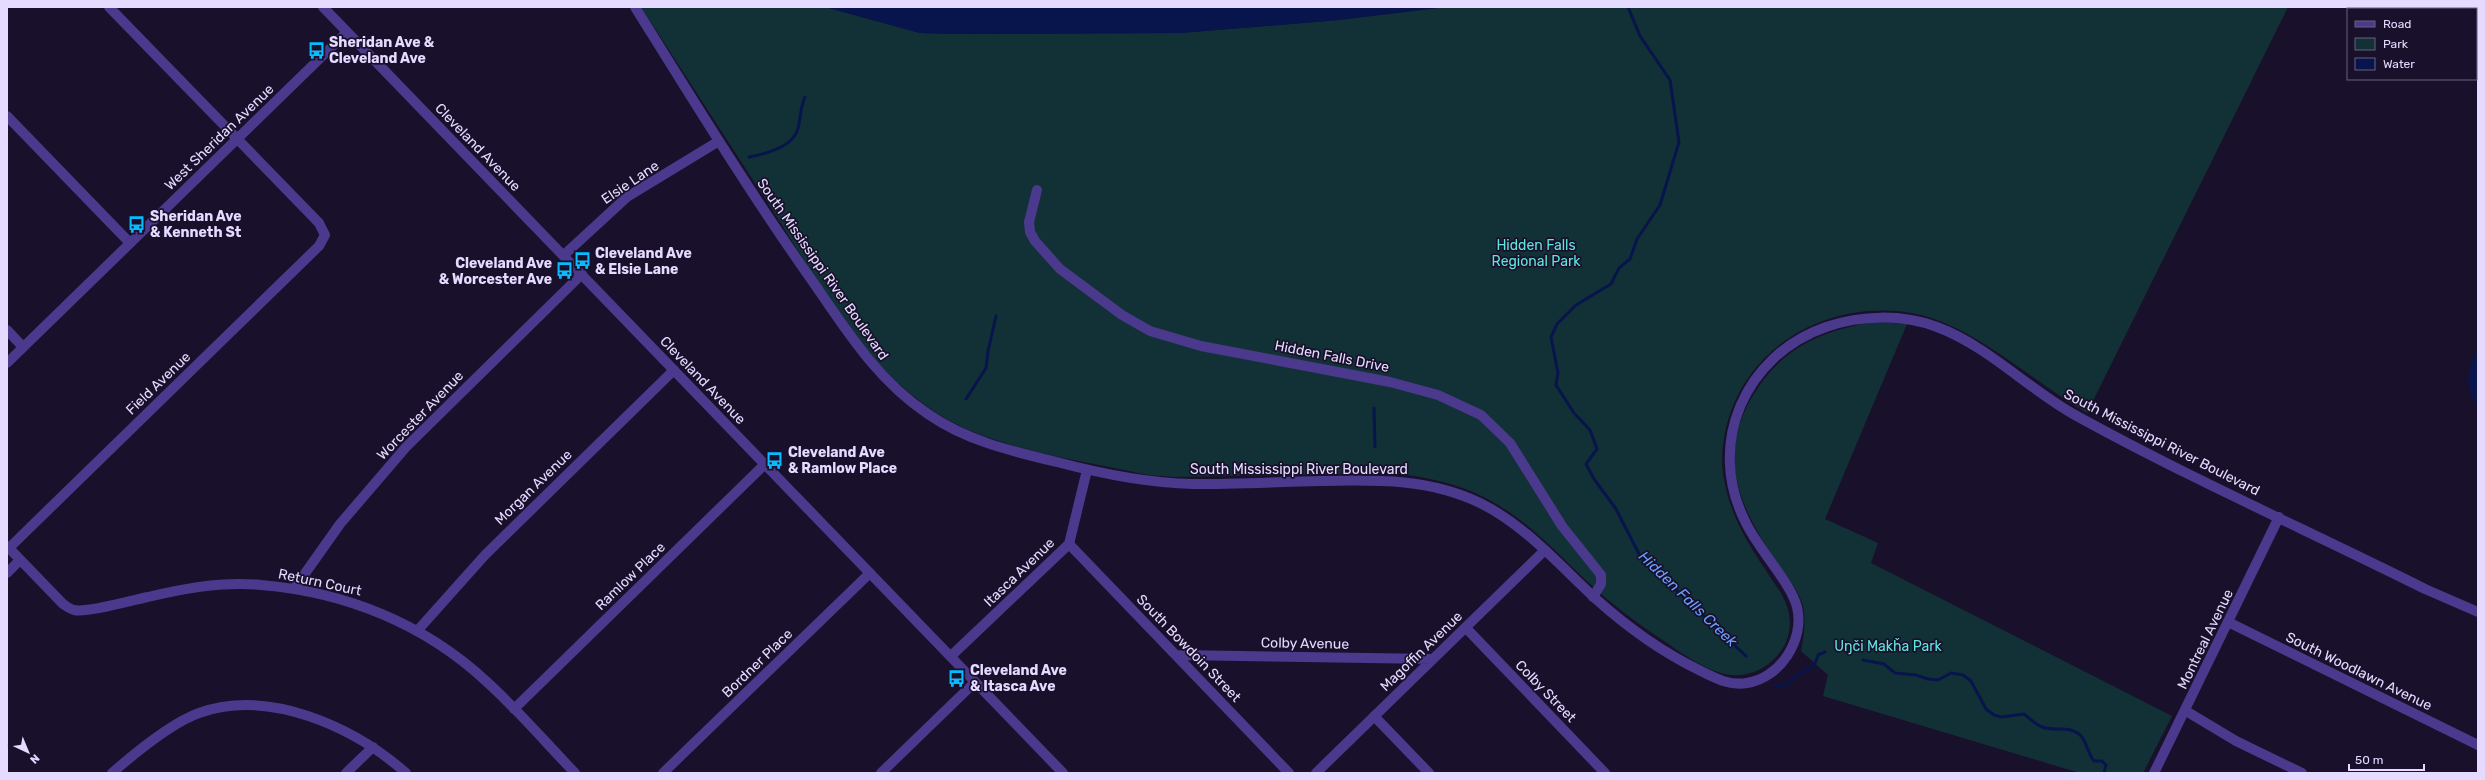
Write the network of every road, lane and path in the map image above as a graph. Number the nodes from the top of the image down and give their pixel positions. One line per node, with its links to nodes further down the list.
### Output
1 (109, 7): 6 (street)
2 (323, 7): 4 (street, Cleveland Avenue)
3 (635, 7): 7 (street, South Mississippi River Boulevard)
4 (348, 32): 6 (street, West Sheridan Avenue); 10 (street, Cleveland Avenue)
5 (7, 116): 9 (street)
6 (237, 139): 9 (street, West Sheridan Avenue); 20 (street, Field Avenue)
7 (719, 142): 10 (street, Elsie Lane); 17 (street, South Mississippi River Boulevard)
8 (1037, 190): 26 (street, Hidden Falls Drive)
9 (130, 244): 13 (street, West Sheridan Avenue)
10 (564, 255): 11 (street, Cleveland Avenue)
11 (582, 274): 15 (street, Cleveland Avenue); 25 (street, Worcester Avenue)
12 (7, 330): 13 (street)
13 (23, 347): 14 (street, West Sheridan Avenue)
14 (7, 363)
15 (674, 370): 16 (street, Cleveland Avenue); 30 (street, Morgan Avenue)
16 (765, 464): 24 (street, Cleveland Avenue); 35 (street, Ramlow Place)
17 (1087, 470): 19 (street, Itasca Avenue); 21 (street, South Mississippi River Boulevard)
18 (2279, 517): 26 (street, South Mississippi River Boulevard); 27 (street, South Mississippi River Boulevard); 28 (street, Montreal Avenue)
19 (1069, 544): 31 (street, South Bowdoin Street); 32 (street, Itasca Avenue)
20 (8, 547): 22 (street, Return Court)
21 (1545, 550): 26 (street, South Mississippi River Boulevard); 29 (street, Magoffin Avenue)
22 (20, 560): 23 (street); 25 (street, Return Court)
23 (7, 573)
24 (870, 573): 32 (street, Cleveland Avenue); 44 (street, Bordner Place)
25 (294, 589): 30 (street, Return Court)
26 (1593, 596)
27 (2478, 612)
28 (2228, 622): 36 (street, Montreal Avenue); 38 (street, South Woodlawn Avenue)
29 (1466, 628): 33 (street, Magoffin Avenue); 50 (street, Colby Street)
30 (418, 630): 35 (street, Return Court)
31 (1177, 655): 33 (street, Colby Avenue); 47 (street, South Bowdoin Street)
32 (951, 656): 34 (street, Cleveland Avenue)
33 (1432, 659): 37 (street, Magoffin Avenue)
34 (975, 682): 45 (street); 46 (street, Cleveland Avenue)
35 (514, 709): 43 (street, Return Court)
36 (2186, 711): 51 (street, Montreal Avenue); 52 (street)
37 (1374, 716): 48 (street, Magoffin Avenue); 49 (street)
38 (2478, 745)
39 (373, 747): 40 (street); 41 (street); 42 (street)
40 (112, 773)
41 (346, 773)
42 (406, 773)
43 (575, 773)
44 (663, 773)
45 (881, 773)
46 (1063, 773)
47 (1289, 773)
48 (1316, 773)
49 (1429, 773)
50 (1605, 773)
51 (2154, 773)
52 (2302, 773)

